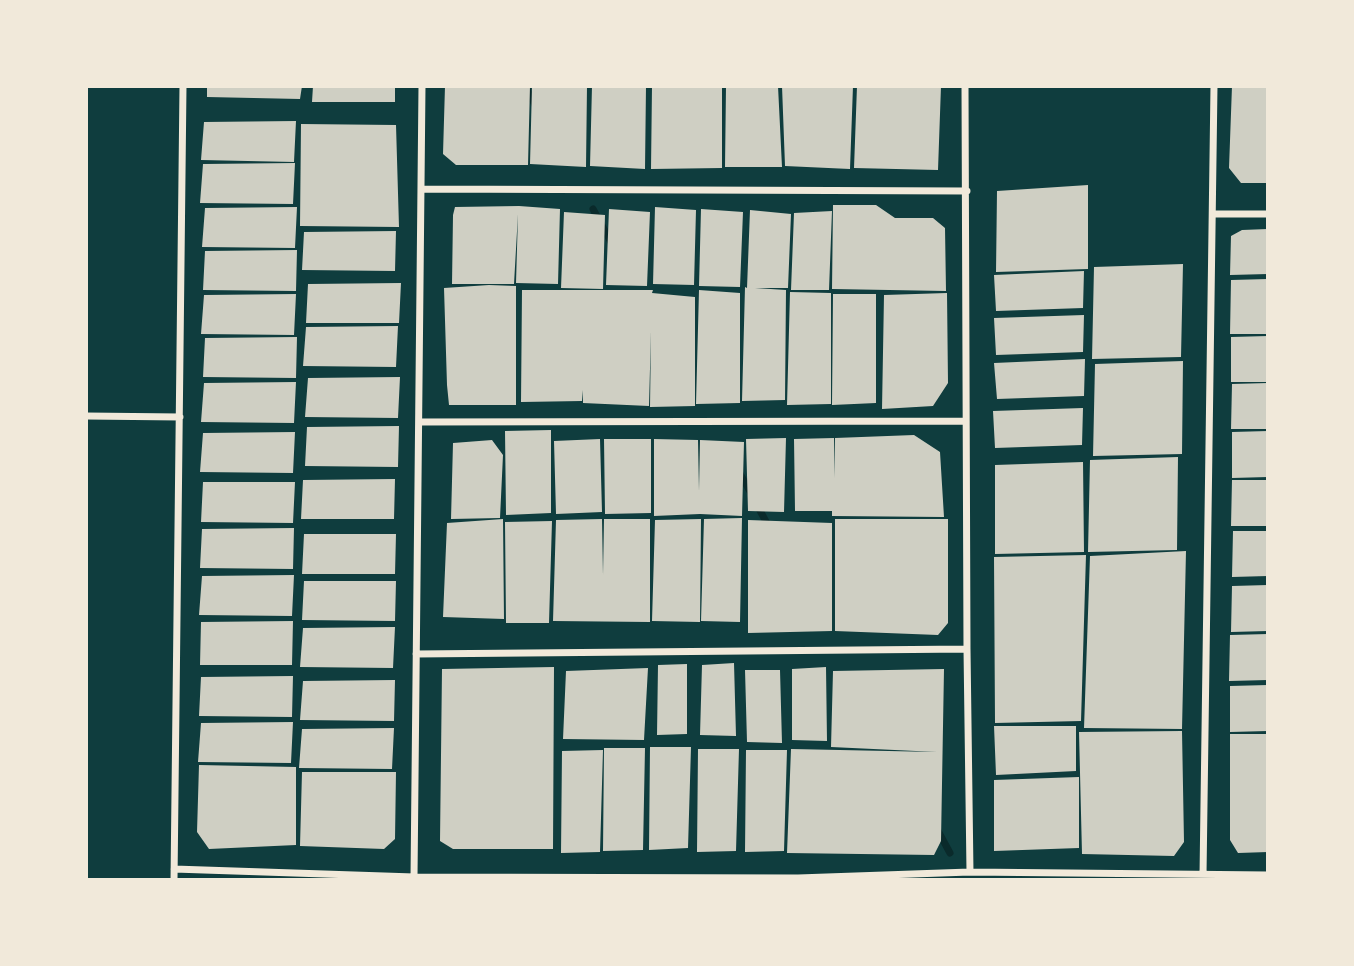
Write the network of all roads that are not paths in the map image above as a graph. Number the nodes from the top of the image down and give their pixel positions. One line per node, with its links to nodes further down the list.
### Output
1 (183, 86): 10 (street)
2 (422, 86): 5 (street)
3 (965, 86): 6 (street)
4 (1214, 86): 7 (street)
5 (421, 189): 6 (street); 12 (street)
6 (967, 191): 11 (street)
7 (1213, 214): 8 (street); 17 (street)
8 (1268, 215)
9 (86, 416): 10 (street)
10 (180, 417): 15 (street)
11 (967, 421): 12 (street); 13 (street)
12 (419, 422): 14 (street)
13 (967, 649): 14 (street); 16 (street)
14 (416, 654): 19 (street)
15 (174, 869): 19 (street); 21 (street)
16 (970, 872): 17 (street); 20 (street)
17 (1203, 875): 18 (street)
18 (1268, 875)
19 (414, 877): 20 (street)
20 (798, 879)
21 (174, 880)

